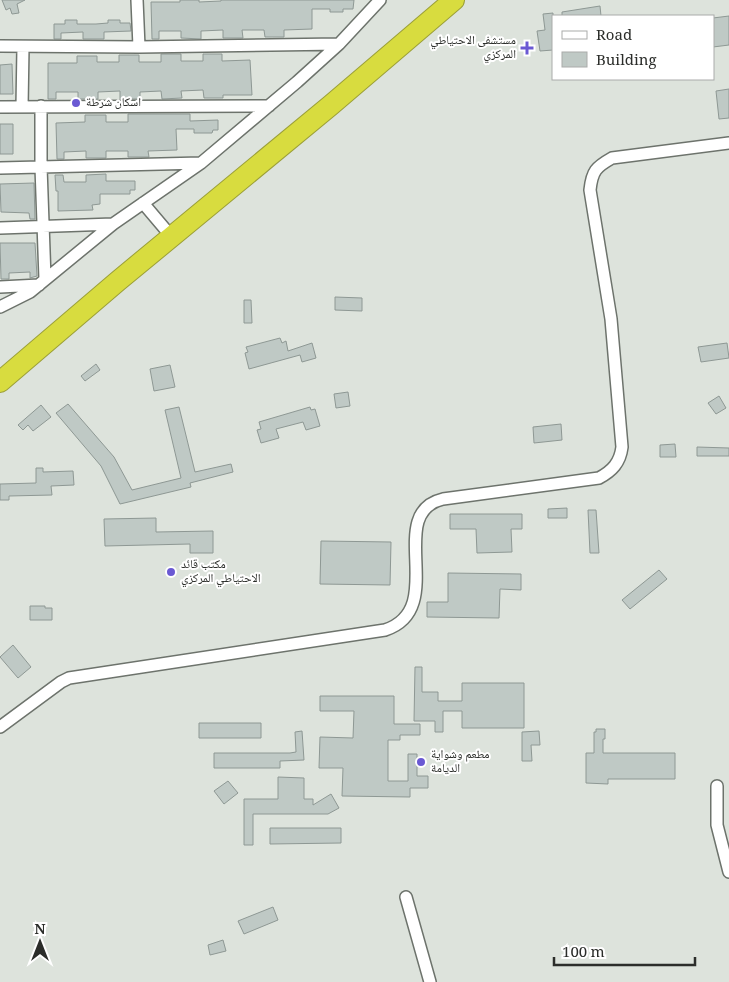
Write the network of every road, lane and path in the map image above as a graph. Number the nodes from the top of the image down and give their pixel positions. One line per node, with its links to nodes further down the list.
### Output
1 (138, 0): 8 (street)
2 (380, 0): 5 (street)
3 (435, 0): 21 (highway)
4 (454, 0): 26 (highway)
5 (339, 44): 8 (street); 11 (street)
6 (0, 46): 7 (street)
7 (23, 47): 8 (street); 9 (street)
8 (139, 47)
9 (22, 106): 10 (street); 12 (street)
10 (42, 106): 11 (street); 15 (street)
11 (269, 106): 14 (street)
12 (0, 107)
13 (729, 144): 27 (street)
14 (201, 163): 15 (street); 17 (street)
15 (42, 167): 16 (street); 19 (street)
16 (0, 168)
17 (143, 203): 18 (street); 21 (street)
18 (113, 224): 19 (street); 22 (street)
19 (43, 227): 20 (street); 22 (street)
20 (0, 228)
21 (164, 228): 25 (highway)
22 (42, 282): 23 (street); 24 (street)
23 (0, 287)
24 (0, 307)
25 (0, 367)
26 (0, 382)
27 (0, 727)
28 (717, 786): 29 (street)
29 (729, 872)
30 (406, 897): 31 (street)
31 (430, 982)

